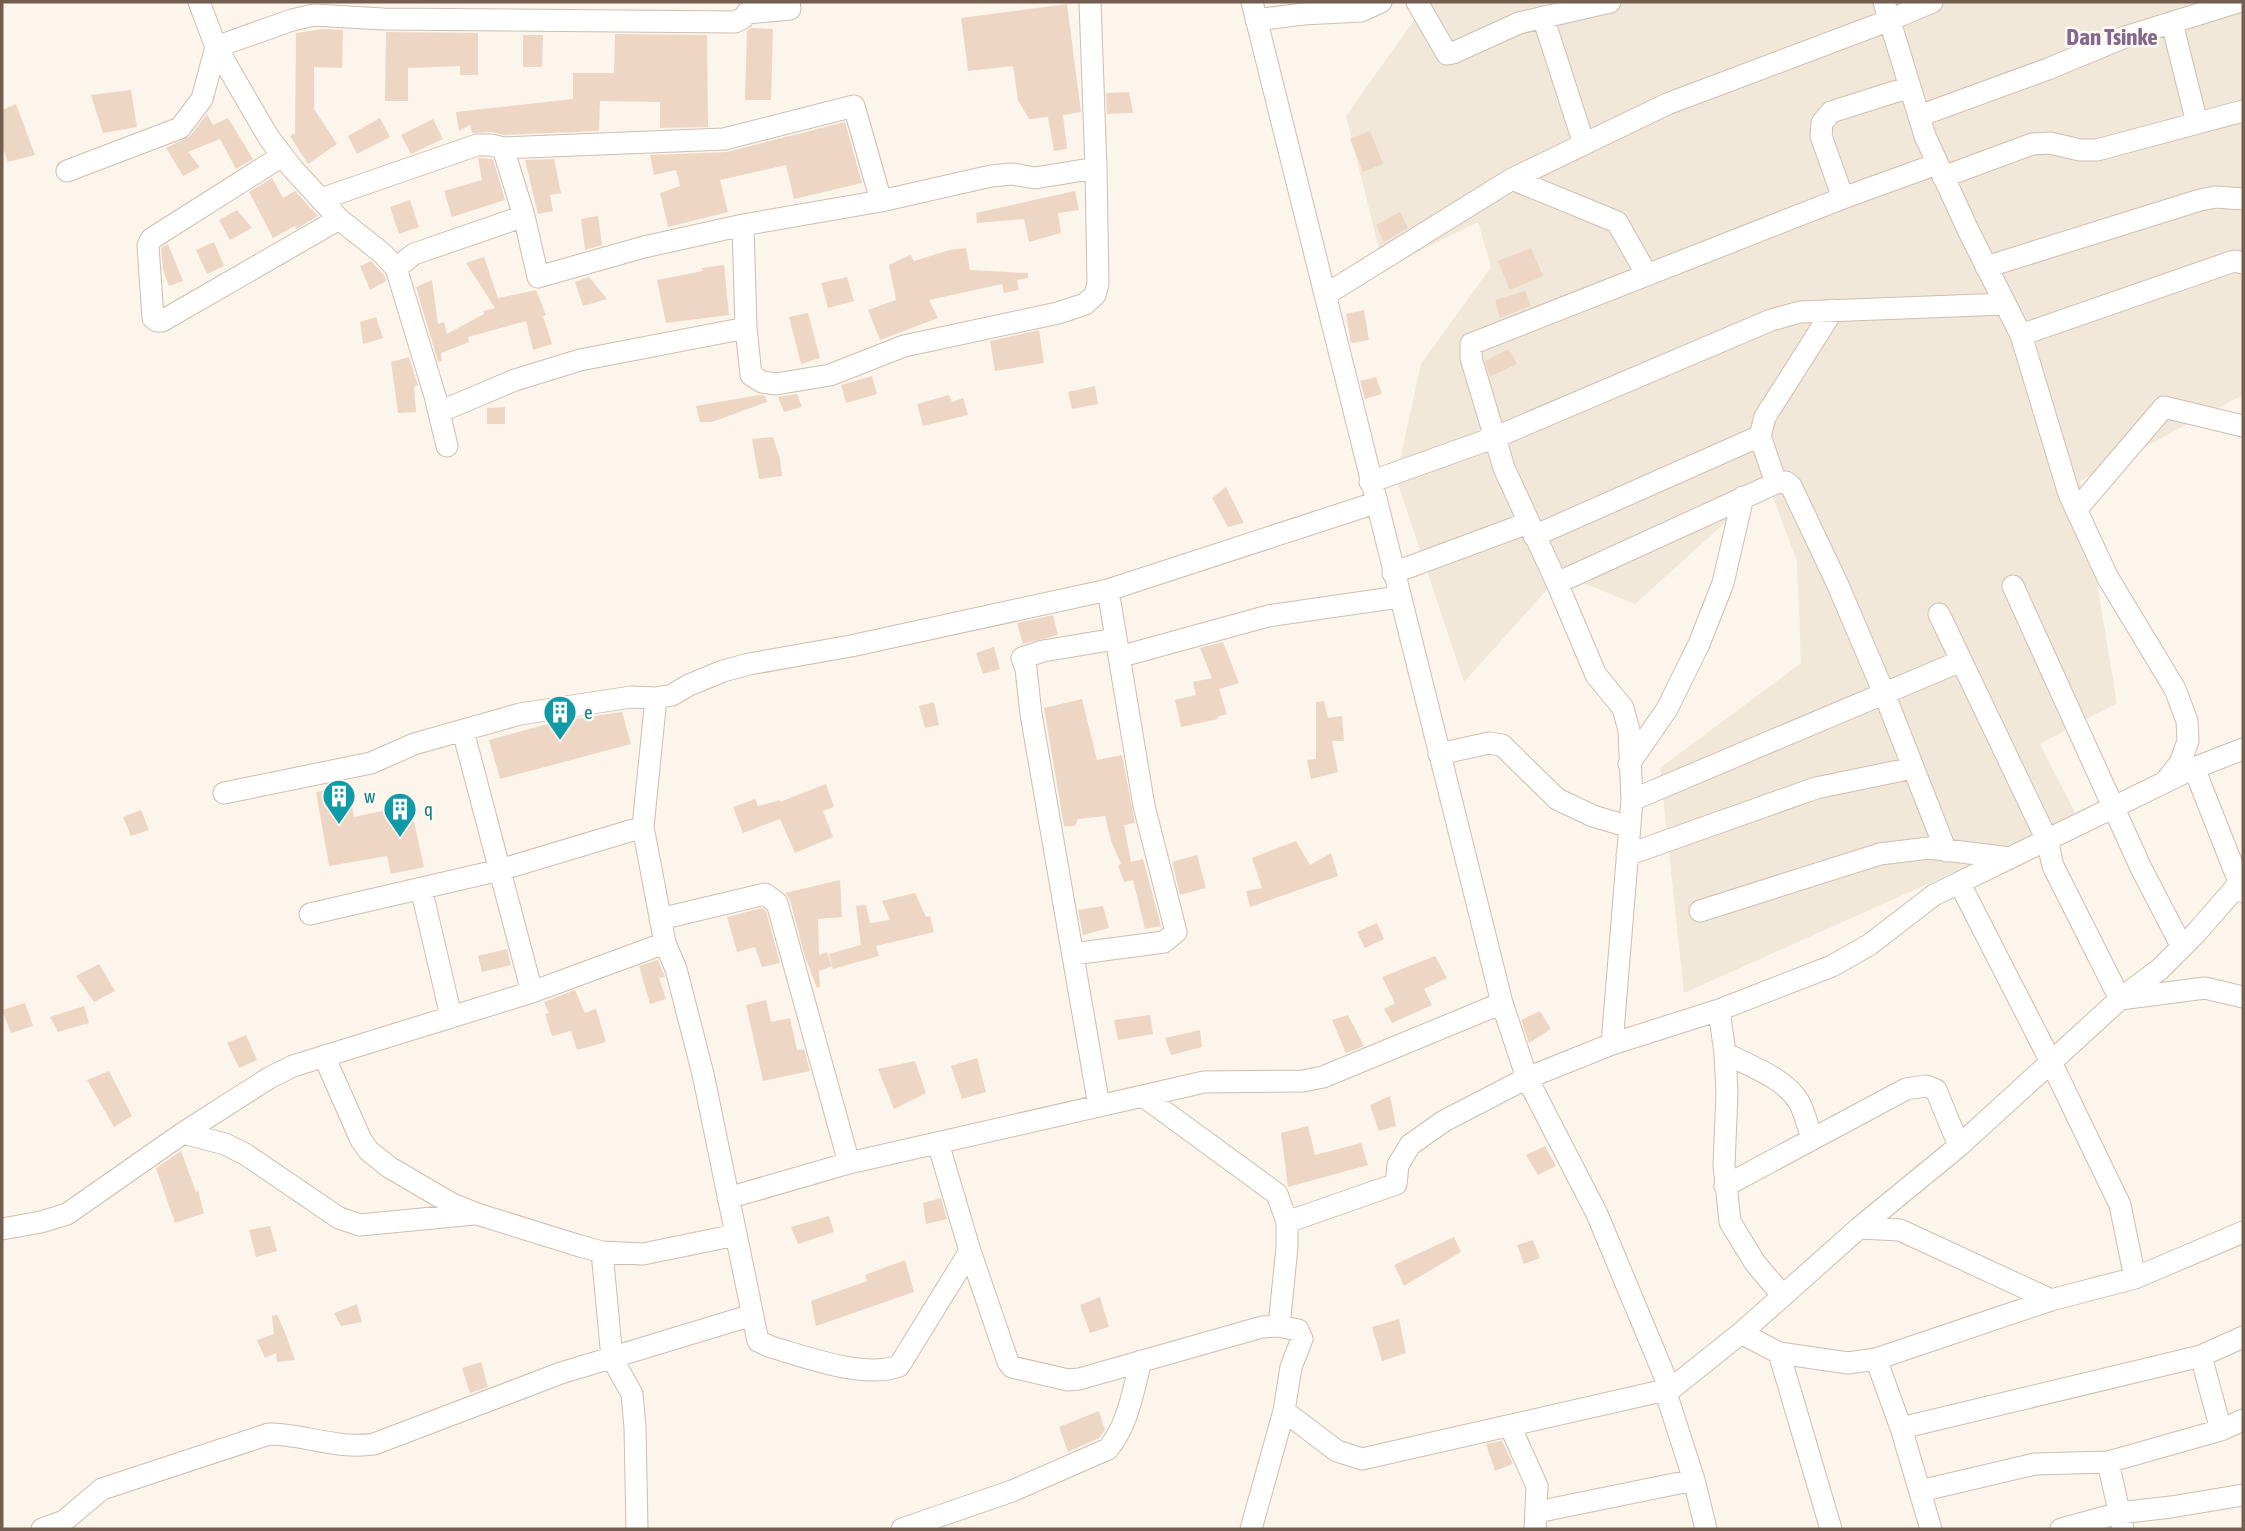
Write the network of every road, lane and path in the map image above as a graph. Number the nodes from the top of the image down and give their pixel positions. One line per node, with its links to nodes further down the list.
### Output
1 (199, 2): 14 (street)
2 (789, 2): 11 (street)
3 (1090, 2): 22 (street)
4 (1381, 2): 9 (street)
5 (1417, 2): 12 (street)
6 (1610, 2): 12 (street)
7 (1932, 2): 10 (street)
8 (2238, 2): 13 (street)
9 (1254, 11): 37 (street)
10 (1887, 11): 15 (street); 19 (street)
11 (705, 12): 14 (street)
12 (1543, 17): 19 (street)
13 (2172, 23): 17 (street); 18 (street)
14 (216, 47): 21 (street); 24 (street)
15 (1910, 87): 17 (street); 26 (street)
16 (2243, 111): 18 (street)
17 (1919, 116): 23 (street)
18 (2197, 123): 23 (street)
19 (1584, 144): 25 (street)
20 (503, 148): 27 (street); 29 (street); 30 (street)
21 (282, 156): 27 (street); 31 (street)
22 (1096, 168): 29 (street); 40 (street)
23 (1940, 170): 26 (street); 34 (street)
24 (66, 171)
25 (1512, 179): 36 (street); 37 (street)
26 (1843, 198): 36 (street)
27 (321, 199): 31 (street)
28 (2243, 199): 34 (street)
29 (881, 201): 32 (street)
30 (524, 216): 32 (street); 35 (street)
31 (339, 219): 35 (street)
32 (743, 225): 40 (street)
33 (2243, 263): 41 (street)
34 (1986, 267): 38 (street)
35 (396, 268): 42 (street)
36 (1647, 275): 45 (street)
37 (1325, 295): 47 (street)
38 (2005, 304): 39 (street); 41 (street)
39 (1833, 310): 44 (street); 45 (street)
40 (746, 328): 42 (street)
41 (2021, 335): 51 (street)
42 (439, 412): 46 (street)
43 (2243, 426): 51 (street)
44 (1760, 436): 48 (street); 52 (street)
45 (1496, 437): 47 (street); 52 (street)
46 (447, 446)
47 (1370, 482): 50 (street)
48 (1776, 483): 49 (street); 61 (street)
49 (1743, 497): 54 (street); 66 (street)
50 (1375, 503): 53 (street); 56 (street)
51 (2076, 510): 69 (street)
52 (1531, 530): 53 (street); 54 (street)
53 (1393, 573): 57 (street)
54 (1557, 583): 66 (street)
55 (2013, 586): 72 (street)
56 (1108, 590): 59 (street); 62 (street)
57 (1399, 597): 59 (street); 65 (street)
58 (1939, 614): 60 (street)
59 (1117, 648): 88 (street); 88 (street)
60 (1961, 661): 61 (street); 75 (street)
61 (1884, 693): 67 (street); 71 (street)
62 (656, 698): 63 (street); 73 (street)
63 (463, 731): 70 (street); 79 (street)
64 (2243, 748): 68 (street)
65 (1439, 754): 74 (street); 92 (street)
66 (1629, 764): 71 (street)
67 (1913, 768): 76 (street); 77 (street)
68 (2194, 768): 69 (street); 81 (street)
69 (2164, 784): 72 (street)
70 (224, 793)
71 (1632, 800): 74 (street)
72 (2114, 807): 75 (street); 87 (street)
73 (643, 827): 79 (street); 85 (street)
74 (1630, 827): 77 (street)
75 (2047, 840): 78 (street); 91 (street)
76 (1946, 851): 78 (street); 83 (street)
77 (1627, 855): 95 (street)
78 (2010, 858): 80 (street)
79 (499, 870): 82 (street); 89 (street)
80 (1960, 884): 93 (street); 98 (street)
81 (2242, 885): 87 (street)
82 (421, 888): 84 (street); 94 (street)
83 (1700, 911)
84 (310, 914)
85 (660, 919): 86 (street); 106 (street)
86 (665, 943): 89 (street); 108 (street)
87 (2182, 947): 91 (street)
88 (1073, 954): 101 (street)
89 (532, 992): 94 (street)
90 (2243, 997): 91 (street)
91 (2120, 999): 98 (street)
92 (1502, 1003): 99 (street); 100 (street)
93 (1719, 1010): 95 (street); 96 (street)
94 (451, 1017): 97 (street)
95 (1612, 1044): 99 (street)
96 (1725, 1053): 103 (street); 107 (street)
97 (324, 1056): 102 (street); 109 (street)
98 (2051, 1062): 105 (street); 117 (street)
99 (1527, 1078): 110 (street); 129 (street)
100 (1143, 1096): 101 (street); 110 (street)
101 (1099, 1106): 104 (street)
102 (183, 1133): 109 (street); 112 (street)
103 (1812, 1139): 105 (street); 107 (street)
104 (938, 1143): 106 (street); 115 (street)
105 (1959, 1146): 111 (street)
106 (849, 1163): 108 (street)
107 (1725, 1186): 118 (street)
108 (729, 1199): 114 (street)
109 (477, 1214): 116 (street)
110 (1287, 1222): 121 (street)
111 (1859, 1228): 118 (street); 119 (street)
112 (2, 1229)
113 (2243, 1232): 117 (street)
114 (736, 1235): 116 (street); 120 (street)
115 (970, 1251): 120 (street); 128 (street)
116 (602, 1252): 126 (street)
117 (2135, 1278): 119 (street)
118 (1783, 1296): 122 (street)
119 (2051, 1300): 127 (street)
120 (752, 1315): 126 (street)
121 (1279, 1326): 128 (street); 130 (street)
122 (1741, 1333): 124 (street); 129 (street)
123 (2243, 1337): 125 (street)
124 (1779, 1353): 127 (street); 146 (street)
125 (2201, 1356): 133 (street); 134 (street)
126 (612, 1358): 141 (street); 142 (street)
127 (1876, 1359): 133 (street)
128 (1142, 1361): 143 (street)
129 (1668, 1391): 132 (street); 136 (street)
130 (1284, 1411): 132 (street); 144 (street)
131 (2243, 1420): 134 (street)
132 (1510, 1426): 139 (street)
133 (1900, 1428): 137 (street)
134 (2221, 1430): 135 (street)
135 (2108, 1462): 137 (street); 140 (street)
136 (1694, 1480): 139 (street); 145 (street)
137 (1920, 1491): 147 (street)
138 (2243, 1495): 140 (street)
139 (1536, 1521)
140 (2121, 1521): 148 (street)
141 (42, 1529)
142 (638, 1529)
143 (902, 1529)
144 (1251, 1529)
145 (1706, 1529)
146 (1831, 1529)
147 (1931, 1529)
148 (2061, 1529)

